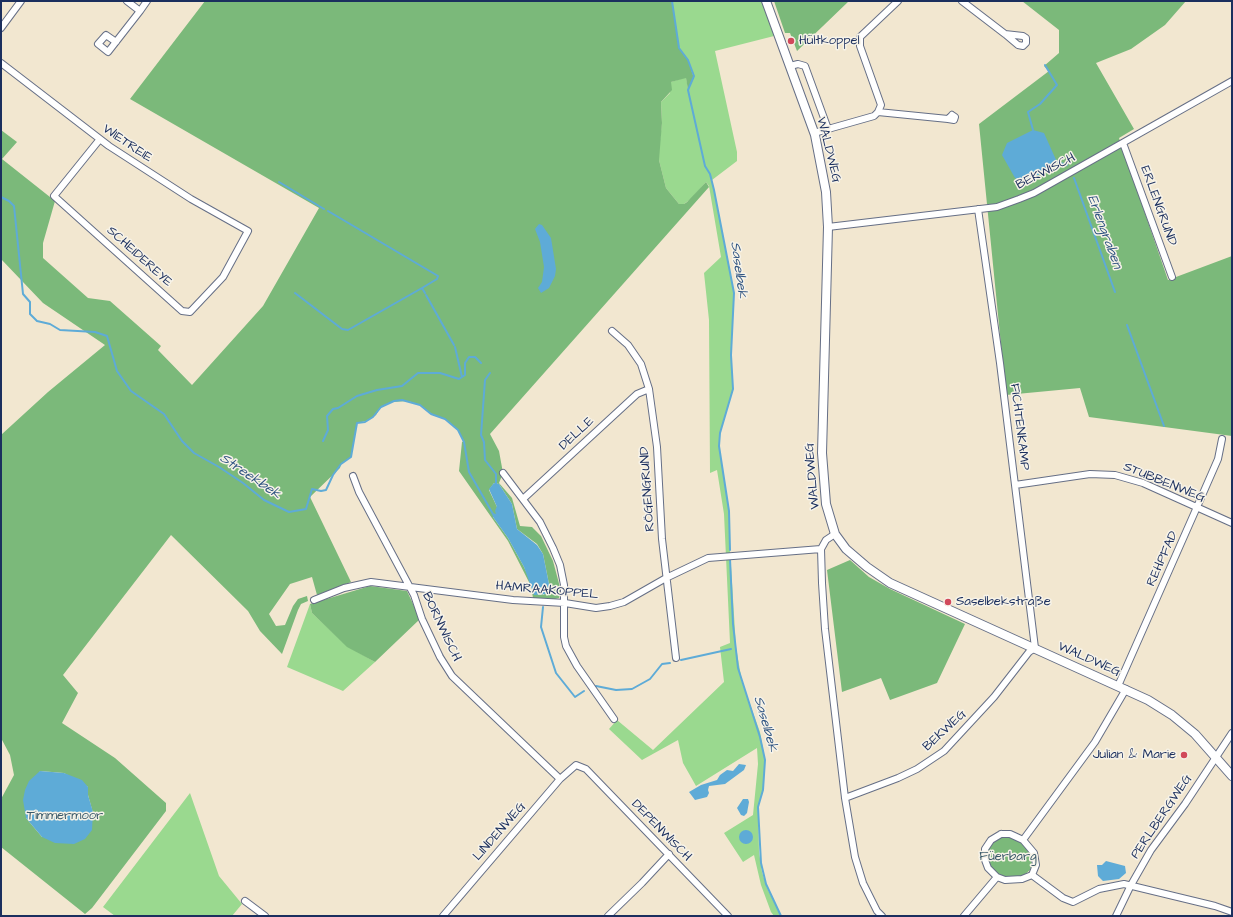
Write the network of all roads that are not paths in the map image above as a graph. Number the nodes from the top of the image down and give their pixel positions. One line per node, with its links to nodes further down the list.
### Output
1 (21, 1): 8 (street)
2 (127, 1): 7 (street)
3 (147, 1): 7 (street)
4 (766, 1): 12 (main road, WALDWEG)
5 (898, 1): 14 (street)
6 (962, 1): 9 (street)
7 (140, 11): 10 (street)
8 (1, 28)
9 (1005, 34)
10 (116, 42)
11 (1, 63): 18 (street, WIETREIE)
12 (790, 66): 16 (street); 17 (main road, WALDWEG)
13 (1232, 81): 19 (street, BEKWISCH)
14 (878, 112): 15 (street); 16 (street)
15 (948, 119)
16 (828, 129): 17 (street)
17 (814, 133): 21 (main road, WALDWEG)
18 (100, 140): 22 (street, WIETREIE); 22 (street, SCHEIDEREYE)
19 (1123, 143): 20 (street, BEKWISCH); 23 (street, ERLENGRUND)
20 (978, 209): 21 (street, BEKWISCH); 29 (street, FICHTENKAMP)
21 (828, 227): 33 (main road, WALDWEG)
22 (248, 231)
23 (1172, 277)
24 (612, 331): 25 (street, RÖGENGRUND)
25 (649, 389): 30 (street, DELLE); 35 (street, RÖGENGRUND)
26 (1222, 439): 31 (street, REHPFAD)
27 (503, 473): 30 (street)
28 (353, 476): 36 (street, BORNWISCH)
29 (1015, 484): 31 (street, STUBBENWEG); 39 (street, FICHTENKAMP)
30 (523, 499): 38 (street)
31 (1197, 507): 32 (street, STUBBENWEG); 41 (street, REHPFAD)
32 (1232, 522)
33 (835, 534): 34 (street); 39 (main road, WALDWEG)
34 (821, 549): 35 (street, HAMRAAKOPPEL); 48 (street)
35 (666, 578): 38 (street, HAMRAAKOPPEL); 40 (street, RÖGENGRUND)
36 (409, 586): 37 (street, HAMRAAKOPPEL); 38 (street, HAMRAAKOPPEL); 47 (street, BORNWISCH)
37 (314, 600)
38 (565, 603): 42 (street)
39 (1035, 648): 41 (main road, WALDWEG); 48 (street, BEKWEG)
40 (676, 658)
41 (1122, 688): 44 (main road, WALDWEG); 49 (street, REHPFAD)
42 (614, 719)
43 (1232, 733): 44 (street, PERLBERGWEG)
44 (1216, 757): 46 (main road, WALDWEG); 53 (street, PERLBERGWEG)
45 (576, 765): 47 (street, LINDENWEG); 50 (street, DEPENWISCH)
46 (1232, 776)
47 (560, 779): 57 (street, LINDENWEG)
48 (845, 798): 60 (street)
49 (1023, 840): 51 (street); 52 (street)
50 (669, 854): 58 (street); 59 (street, DEPENWISCH)
51 (1032, 875): 52 (street); 53 (street)
52 (996, 877): 61 (street)
53 (1131, 885): 55 (street); 62 (street, PERLBERGWEG)
54 (245, 901): 56 (street)
55 (1232, 912)
56 (265, 916)
57 (443, 916)
58 (608, 916)
59 (728, 916)
60 (882, 916)
61 (964, 916)
62 (1116, 916)

